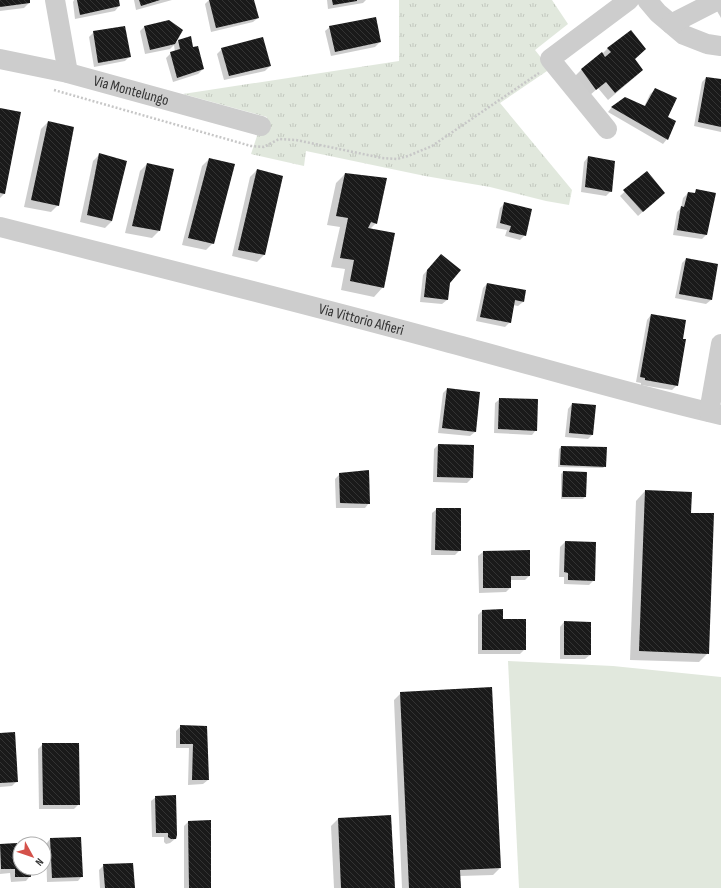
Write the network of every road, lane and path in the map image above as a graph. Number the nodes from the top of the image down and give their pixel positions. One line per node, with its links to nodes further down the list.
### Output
1 (55, 0): 9 (street)
2 (629, 0): 8 (street)
3 (647, 0): 5 (street)
4 (718, 0): 5 (street)
5 (671, 24): 6 (street)
6 (721, 46)
7 (0, 58): 9 (street, Via Montelungo)
8 (554, 63): 10 (path); 12 (street)
9 (68, 74): 11 (street, Via Montelungo)
10 (53, 90)
11 (261, 126)
12 (607, 128)
13 (0, 228): 15 (street, Via Vittorio Alfieri)
14 (721, 344): 15 (street)
15 (715, 414)

